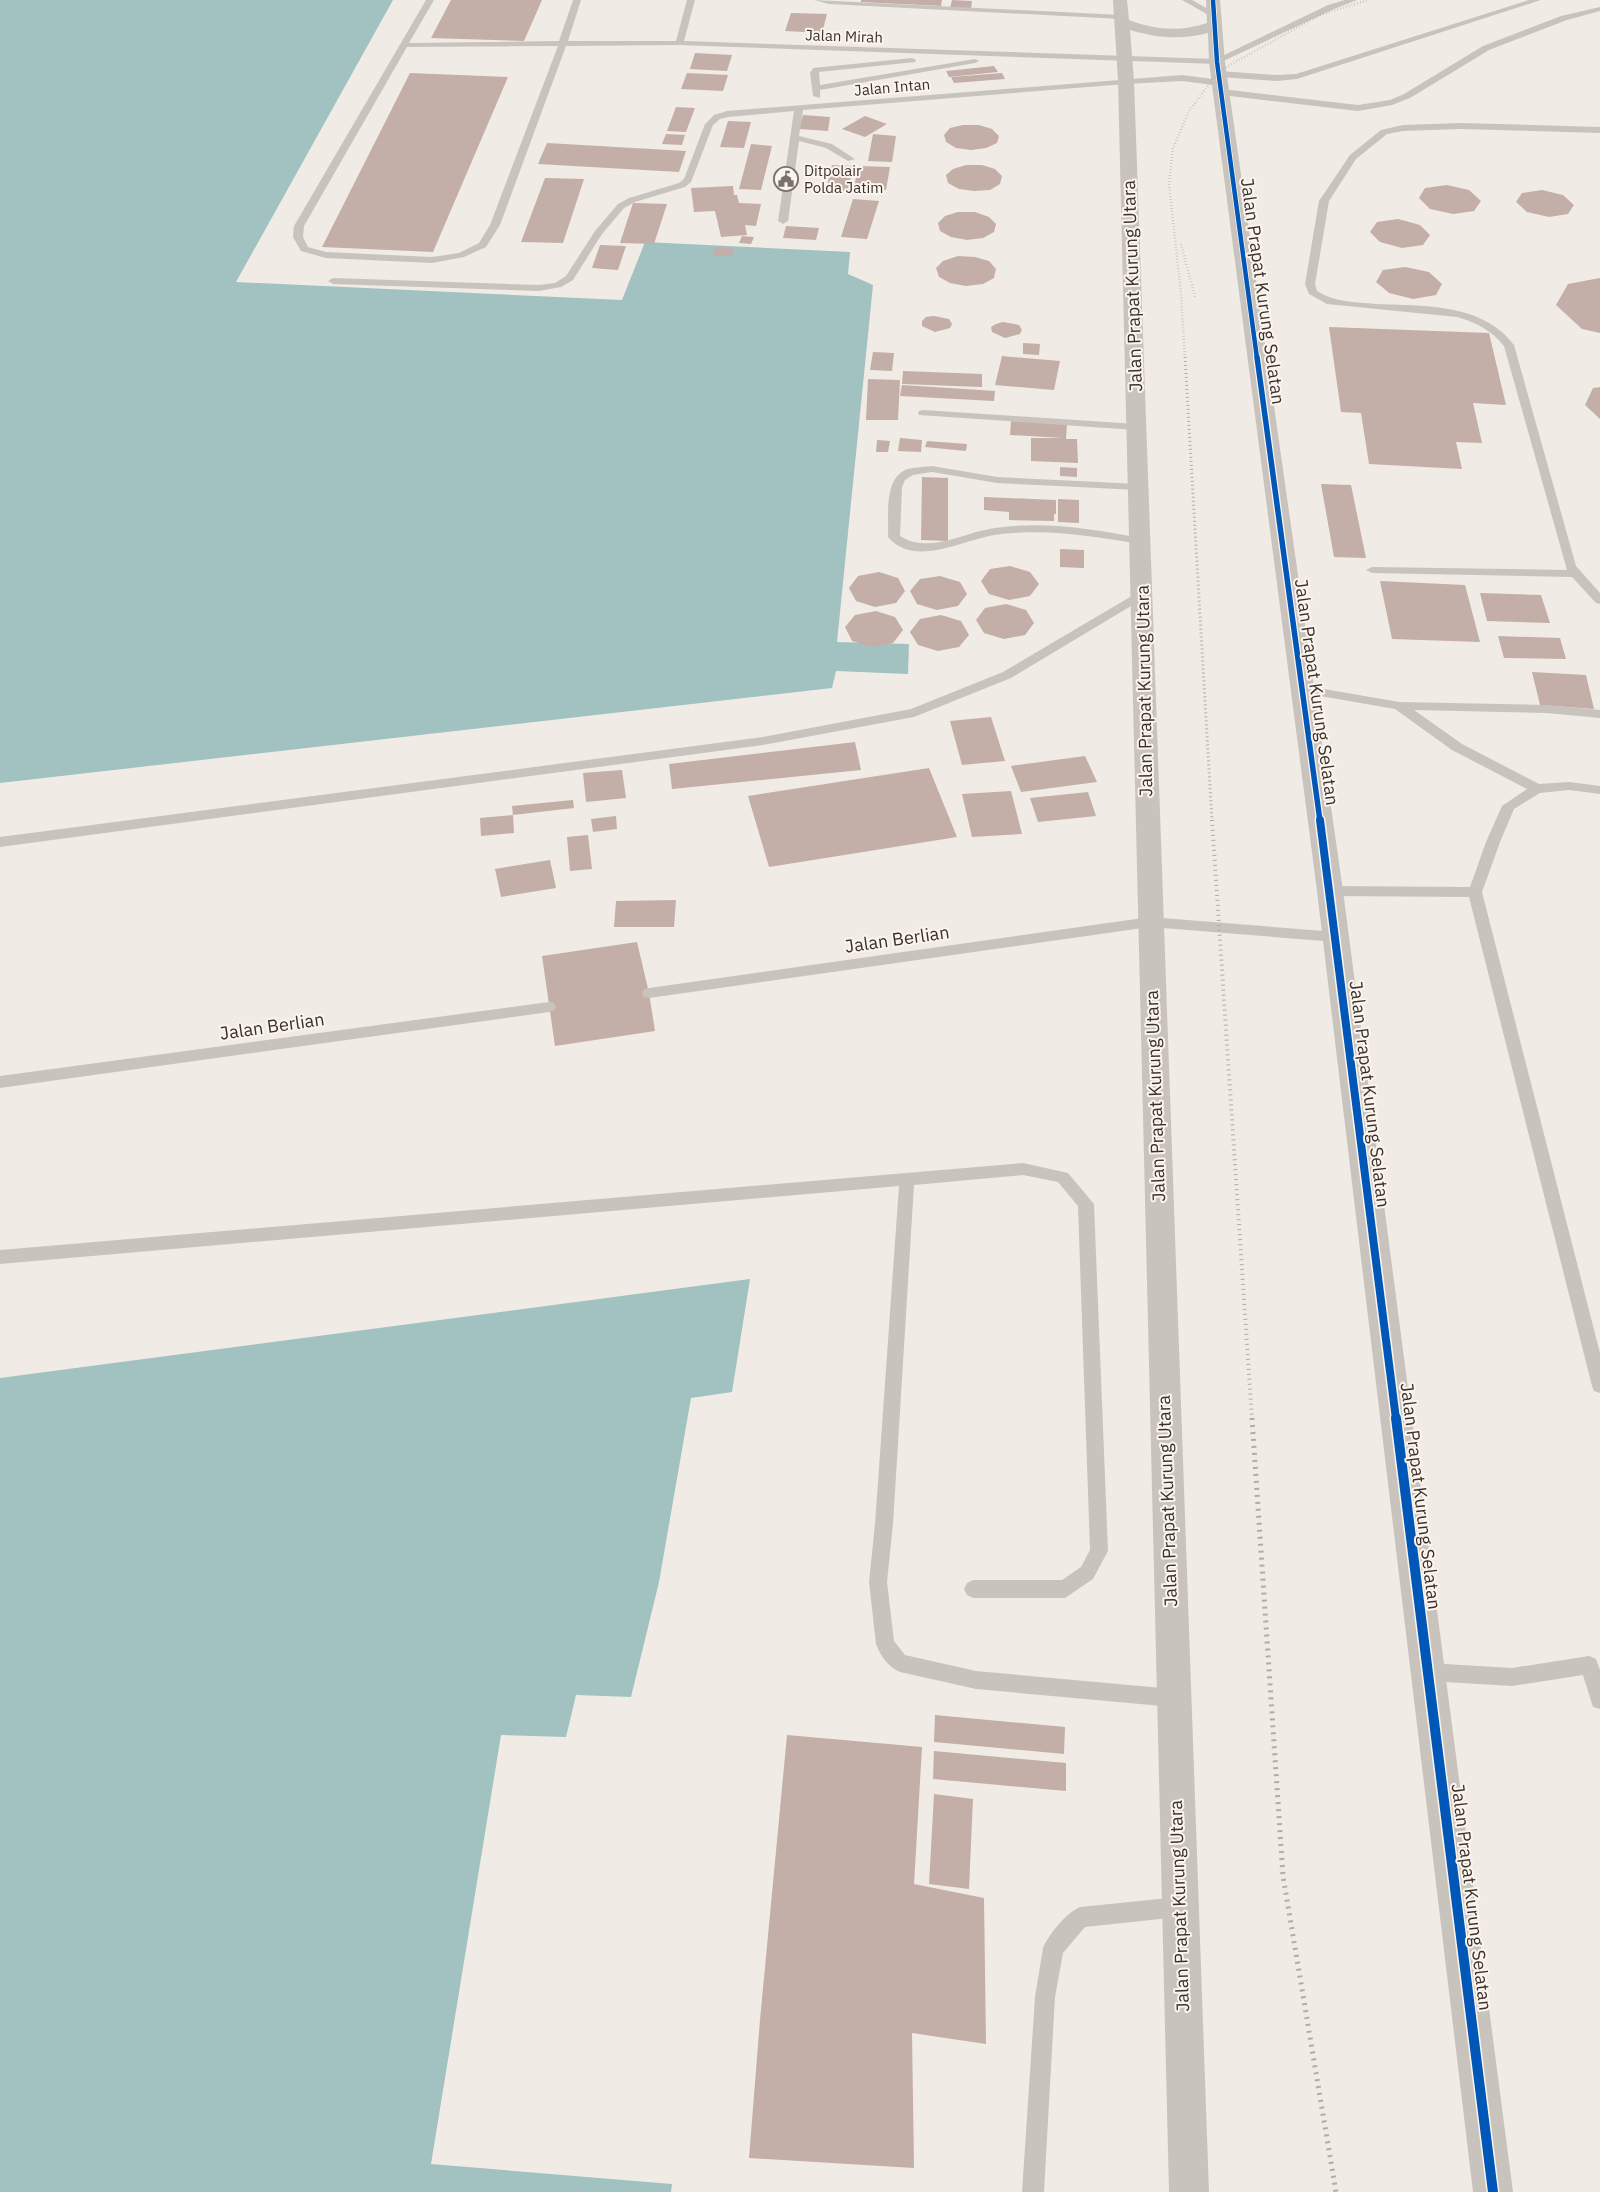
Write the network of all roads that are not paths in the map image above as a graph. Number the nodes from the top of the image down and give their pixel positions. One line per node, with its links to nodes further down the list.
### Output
1 (430, 0): 13 (lane)
2 (577, 0): 11 (lane)
3 (691, 0): 12 (lane)
4 (818, 0): 9 (lane)
5 (1186, 0): 10 (lane)
6 (1353, 0): 17 (lane)
7 (1537, 0): 17 (lane)
8 (1600, 9): 17 (lane)
9 (1121, 13): 10 (street); 16 (street, Jalan Prapat Kurung Utara)
10 (1215, 13): 17 (street, Jalan Prapat Kurung Selatan)
11 (563, 43): 12 (lane, Jalan Mirah); 13 (lane, Jalan Mirah); 13 (lane)
12 (680, 43): 14 (lane, Jalan Mirah)
13 (405, 45)
14 (1001, 55): 15 (lane); 16 (lane, Jalan Mirah)
15 (951, 65): 18 (lane); 18 (lane)
16 (1126, 70): 17 (lane); 17 (lane); 19 (lane, Jalan Intan); 27 (street, Jalan Prapat Kurung Utara)
17 (1220, 78): 34 (street, Jalan Prapat Kurung Selatan)
18 (816, 88): 19 (lane)
19 (818, 107): 20 (lane, Jalan Intan)
20 (800, 108): 22 (lane); 25 (lane, Jalan Intan)
21 (1600, 130): 31 (lane)
22 (796, 137): 23 (lane); 24 (lane)
23 (851, 160)
24 (783, 221)
25 (333, 281)
26 (923, 413): 27 (lane)
27 (1136, 427): 28 (street, Jalan Prapat Kurung Utara)
28 (1138, 487): 29 (street, Jalan Prapat Kurung Utara); 29 (lane)
29 (1140, 541): 32 (street, Jalan Prapat Kurung Utara)
30 (1372, 570): 31 (lane)
31 (1575, 574): 33 (lane)
32 (1142, 594): 39 (lane); 42 (street, Jalan Prapat Kurung Utara)
33 (1600, 600)
34 (1301, 689): 35 (lane); 40 (street, Jalan Prapat Kurung Selatan)
35 (1399, 706): 36 (lane); 37 (lane)
36 (1600, 714)
37 (1537, 789): 38 (lane); 41 (lane)
38 (1600, 790)
39 (0, 842)
40 (1330, 891): 41 (lane); 43 (street, Jalan Prapat Kurung Selatan)
41 (1475, 892): 49 (lane)
42 (1150, 922): 43 (lane, Jalan Berlian); 44 (lane, Jalan Berlian); 53 (street, Jalan Prapat Kurung Utara)
43 (1336, 936): 52 (street, Jalan Prapat Kurung Selatan)
44 (649, 993)
45 (549, 1007): 46 (lane, Jalan Berlian)
46 (0, 1082)
47 (907, 1179): 48 (lane); 50 (lane); 53 (lane)
48 (0, 1257)
49 (1600, 1386)
50 (973, 1589)
51 (1595, 1665): 52 (lane); 54 (lane)
52 (1428, 1672): 58 (street, Jalan Prapat Kurung Selatan)
53 (1173, 1698): 55 (street, Jalan Prapat Kurung Utara)
54 (1600, 1700)
55 (1179, 1907): 56 (lane); 57 (street, Jalan Prapat Kurung Utara)
56 (1033, 2192)
57 (1189, 2192)
58 (1493, 2192)

